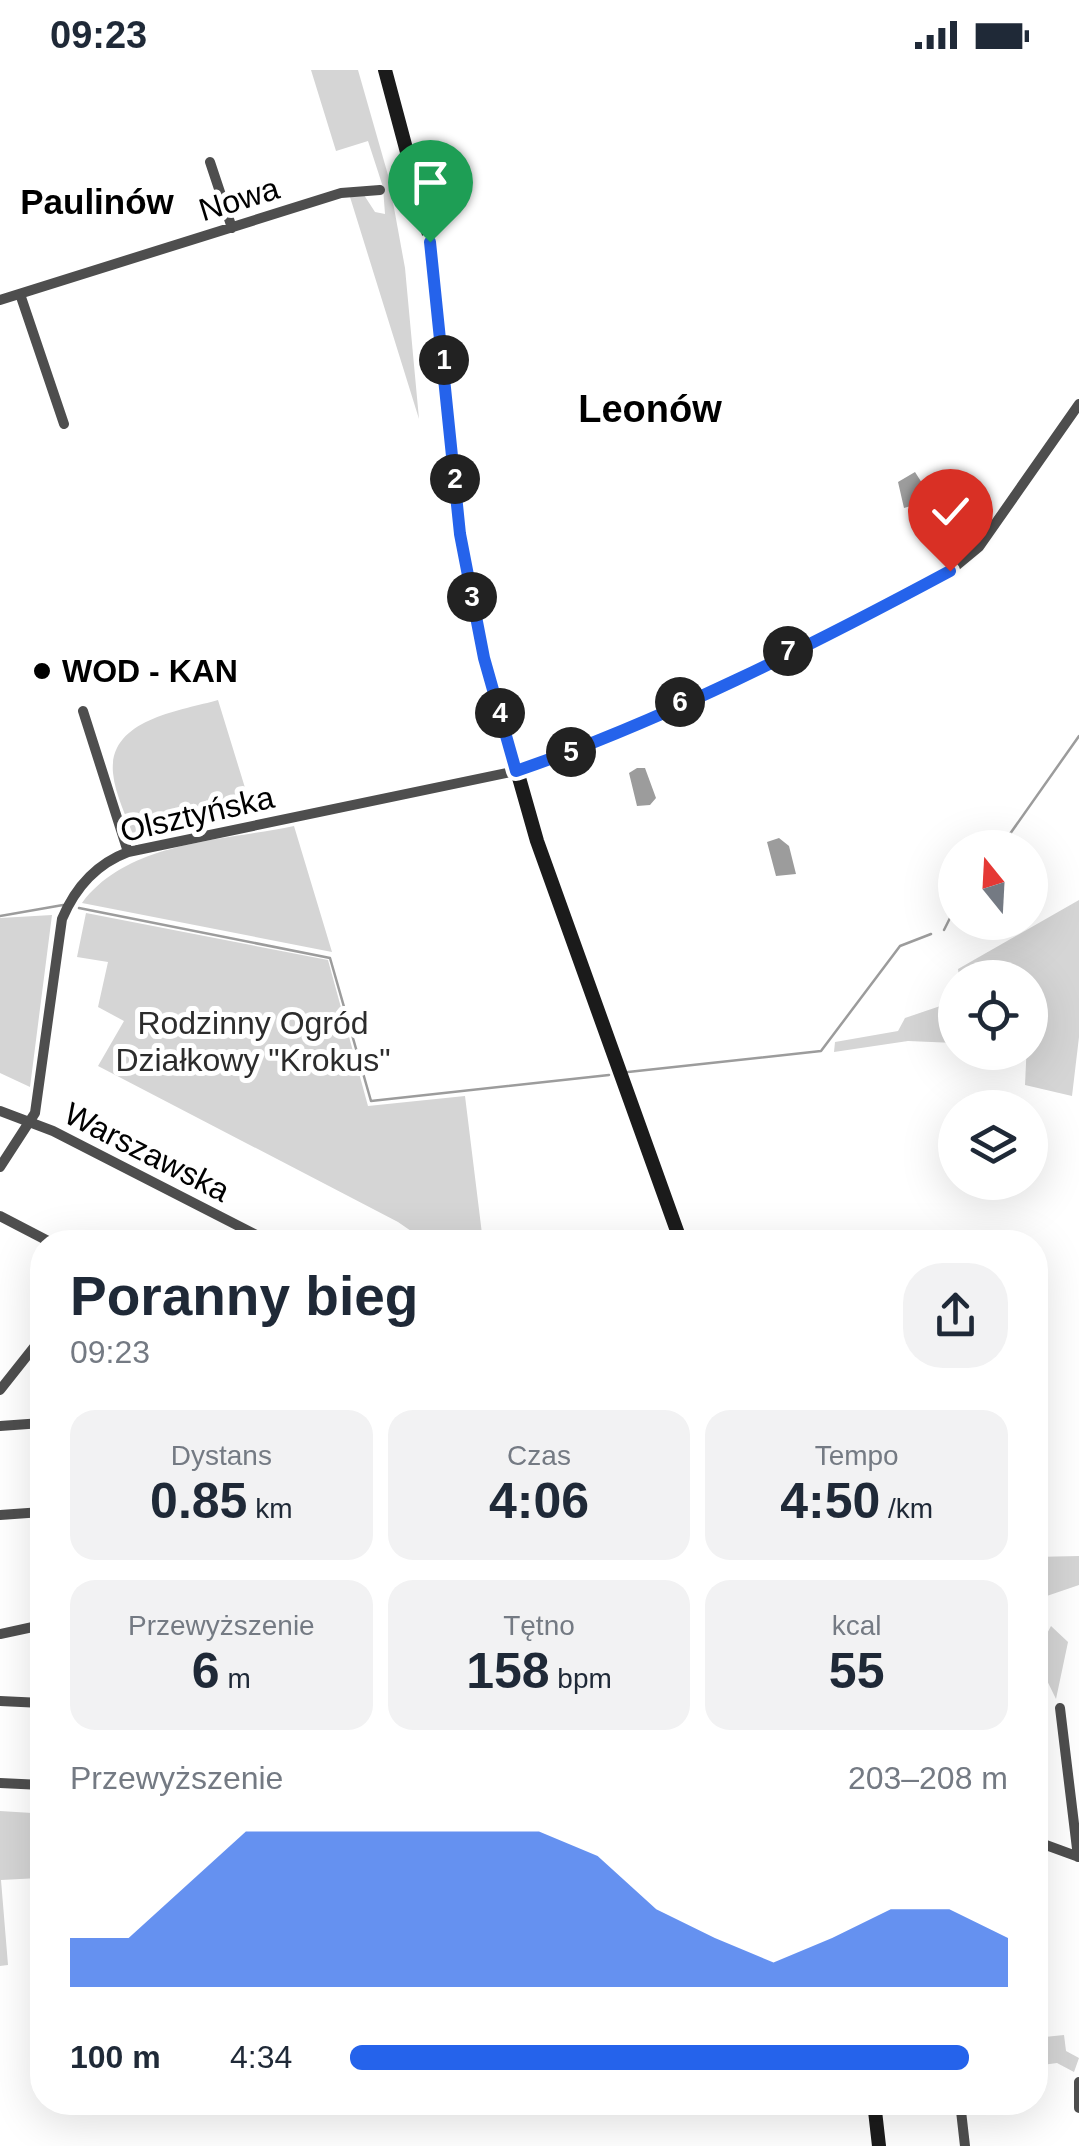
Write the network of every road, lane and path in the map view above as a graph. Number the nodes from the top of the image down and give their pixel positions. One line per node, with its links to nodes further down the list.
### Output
1 (385, 70): 10 (main road)
2 (210, 162): 4 (street)
3 (380, 190): 4 (street, Nowa)
4 (232, 228): 5 (street, Nowa)
5 (20, 294): 6 (street, Nowa); 8 (street)
6 (0, 300)
7 (1079, 404): 10 (street, Olsztyńska)
8 (64, 424)
9 (83, 712): 11 (street)
10 (516, 771): 11 (street, Olsztyńska); 17 (main road)
11 (128, 852): 13 (street, Olsztyńska)
12 (0, 1112): 13 (street, Warszawska)
13 (31, 1123): 14 (street, Olsztyńska); 16 (street, Warszawska)
14 (0, 1168)
15 (0, 1216): 18 (street)
16 (246, 1230)
17 (678, 1230)
18 (30, 1232)
19 (30, 1352): 20 (street)
20 (0, 1390)
21 (30, 1424): 22 (street)
22 (0, 1426)
23 (30, 1513): 24 (street)
24 (0, 1515)
25 (30, 1628): 26 (street)
26 (0, 1634)
27 (0, 1701): 28 (street)
28 (30, 1702)
29 (1060, 1708): 33 (street)
30 (0, 1783): 31 (street)
31 (30, 1785)
32 (1048, 1846): 33 (street)
33 (1079, 1857)
34 (1079, 2082): 35 (street)
35 (1079, 2108)
36 (876, 2115): 38 (main road)
37 (961, 2115): 39 (street)
38 (880, 2146)
39 (964, 2146)

